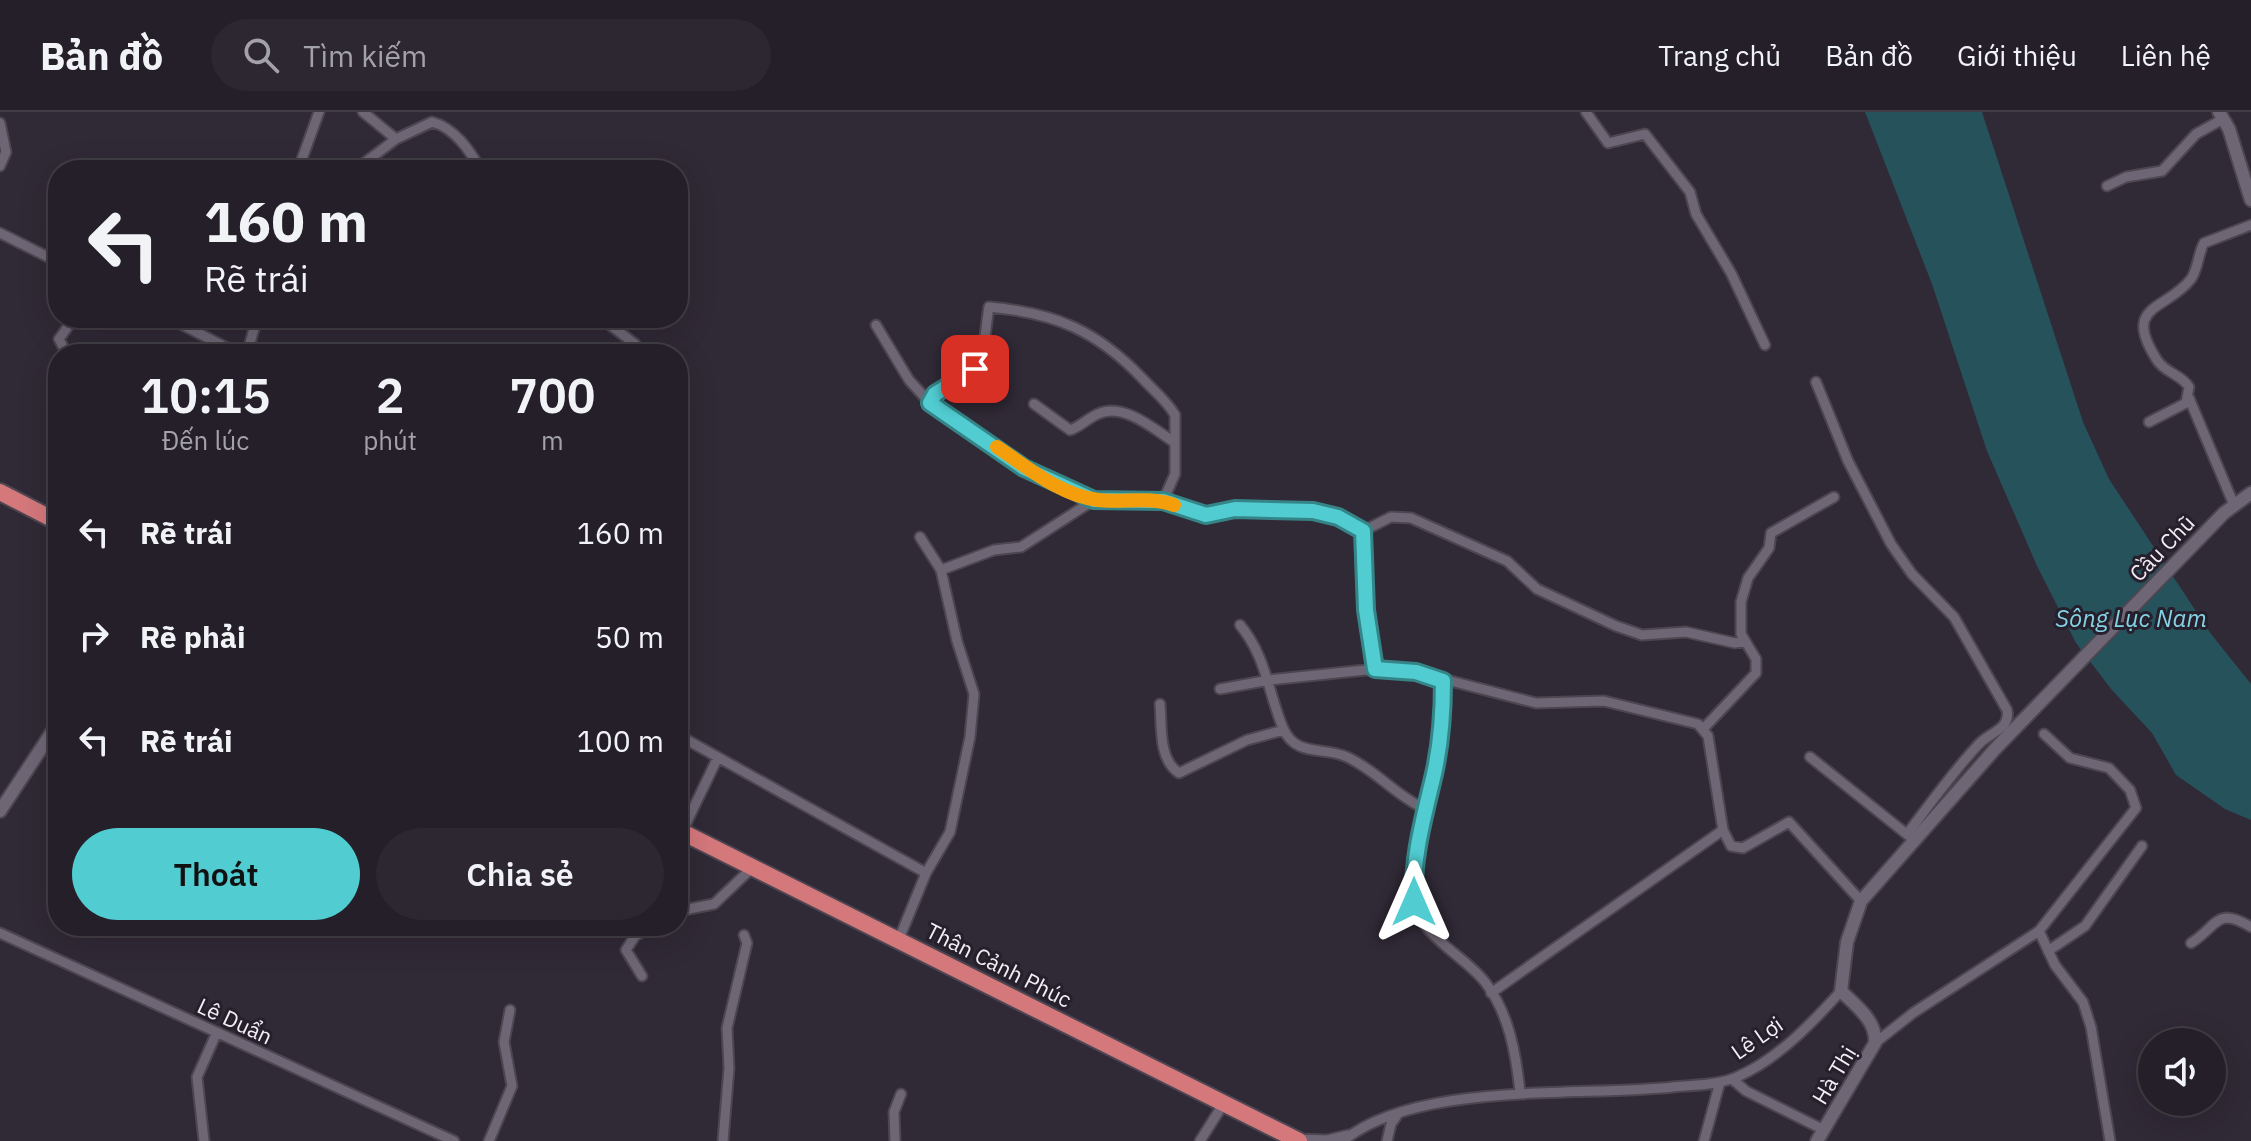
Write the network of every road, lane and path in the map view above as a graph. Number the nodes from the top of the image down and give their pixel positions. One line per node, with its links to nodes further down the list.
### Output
1 (319, 112): 8 (street)
2 (363, 112): 7 (street)
3 (1586, 112): 22 (street)
4 (2221, 116): 12 (street); 13 (street)
5 (430, 117): 7 (street); 10 (street)
6 (0, 123): 11 (street)
7 (396, 139): 9 (street)
8 (302, 160)
9 (368, 160)
10 (475, 160)
11 (0, 166)
12 (2107, 186)
13 (2251, 200)
14 (2251, 225): 24 (street)
15 (0, 233): 16 (street)
16 (48, 257)
17 (876, 325): 25 (street)
18 (188, 328): 20 (street)
19 (614, 328): 21 (street)
20 (220, 344)
21 (635, 344)
22 (1765, 345)
23 (1816, 382): 58 (street)
24 (2189, 398): 27 (street); 34 (street)
25 (930, 403): 28 (street); 32 (street)
26 (1034, 404): 28 (street)
27 (2149, 422)
28 (1174, 442): 33 (street)
29 (0, 492): 35 (highway)
30 (2251, 493): 34 (street, Cầu Chũ)
31 (1834, 497): 40 (street)
32 (1094, 500): 33 (street); 38 (street)
33 (1163, 501): 36 (street)
34 (2229, 509): 58 (street, Cầu Chũ)
35 (48, 517)
36 (1363, 531): 40 (street); 41 (street)
37 (920, 537): 38 (street)
38 (941, 570): 61 (street)
39 (1240, 625): 42 (street)
40 (1745, 641): 46 (street)
41 (1375, 669): 42 (street); 43 (street)
42 (1269, 680): 44 (street); 47 (street)
43 (1443, 681): 46 (street); 53 (street)
44 (1220, 689)
45 (1160, 704): 47 (street)
46 (1704, 728): 56 (street)
47 (1284, 730): 53 (street)
48 (2044, 734): 65 (street)
49 (48, 738): 54 (street)
50 (688, 740): 51 (street)
51 (718, 757): 55 (street); 61 (street)
52 (1810, 757): 58 (street)
53 (1425, 809): 74 (street)
54 (0, 811)
55 (688, 815)
56 (1723, 830): 62 (street); 74 (street)
57 (688, 835): 60 (highway, Thân Cảnh Phúc)
58 (1911, 837): 62 (street)
59 (2142, 846): 71 (street)
60 (753, 867): 63 (street); 69 (highway, Thân Cảnh Phúc)
61 (926, 873): 69 (street)
62 (1861, 901): 73 (street)
63 (688, 909)
64 (2251, 927): 70 (street)
65 (2039, 931): 71 (street); 77 (street)
66 (0, 933): 76 (street, Lê Duẩn)
67 (744, 935): 92 (street)
68 (635, 936): 72 (street)
69 (899, 939): 82 (highway, Thân Cảnh Phúc)
70 (2191, 943)
71 (2048, 951): 97 (street)
72 (642, 976)
73 (1841, 991): 77 (street, Hà Thị); 78 (street, Lê Lợi)
74 (1491, 993): 80 (street)
75 (510, 1010): 91 (street)
76 (217, 1032): 84 (street, Lê Duẩn); 88 (street)
77 (1875, 1043): 85 (street, Hà Thị)
78 (1732, 1079): 79 (street, Lê Lợi); 85 (street)
79 (1720, 1082): 80 (street, Lê Lợi); 96 (street)
80 (1520, 1092): 83 (street, Lê Lợi)
81 (901, 1094): 93 (street)
82 (1224, 1103): 87 (highway, Thân Cảnh Phúc); 94 (street)
83 (1398, 1114): 86 (street, Lê Lợi); 95 (street)
84 (430, 1130): 89 (street); 90 (street, Lê Duẩn)
85 (1820, 1135)
86 (1347, 1139): 87 (street, Lê Lợi)
87 (1298, 1140)
88 (204, 1141)
89 (423, 1141)
90 (454, 1141)
91 (489, 1141)
92 (723, 1141)
93 (895, 1141)
94 (1200, 1141)
95 (1387, 1141)
96 (1704, 1141)
97 (2110, 1141)

